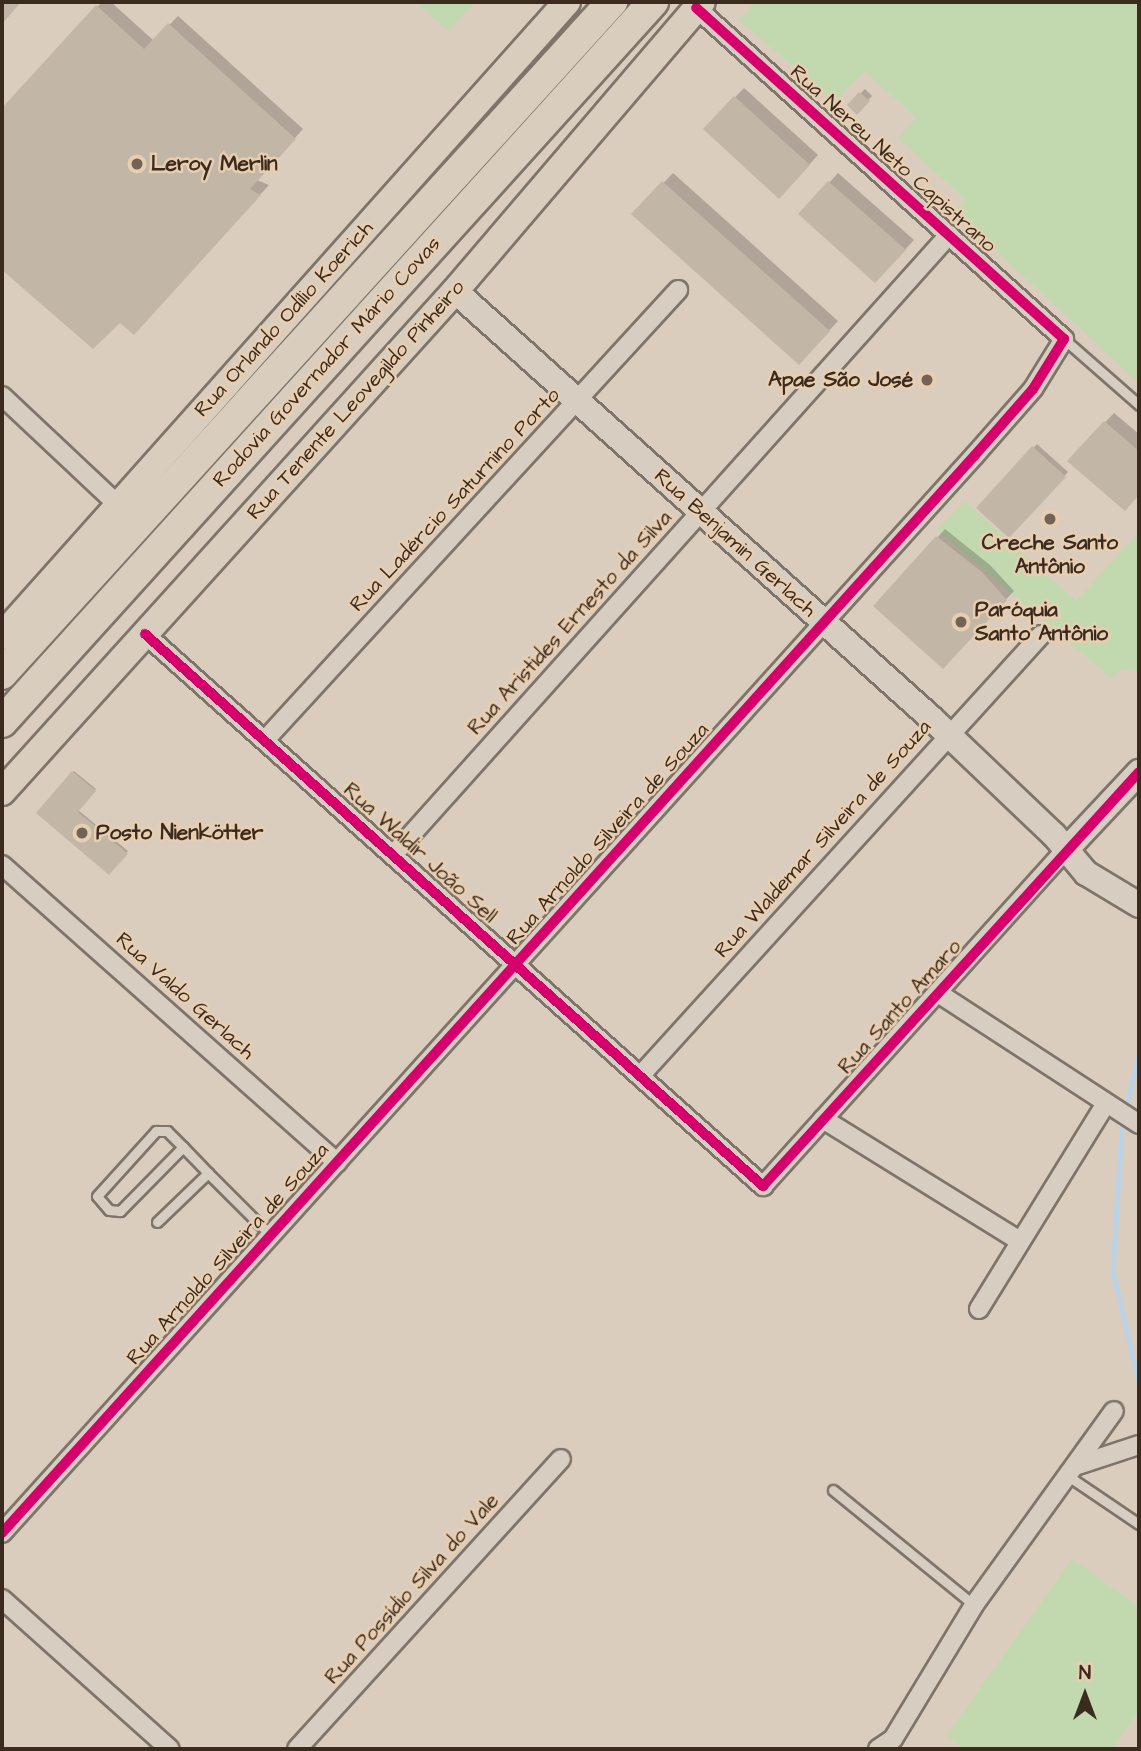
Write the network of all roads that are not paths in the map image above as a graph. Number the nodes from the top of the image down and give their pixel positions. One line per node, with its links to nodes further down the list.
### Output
1 (567, 2): 12 (main road, Rua Orlando Odílio Koerich)
2 (612, 2): 18 (highway, Rodovia Governador Mário Covas)
3 (696, 4): 5 (street, Rua Nereu Neto Capistrano); 6 (main road, Rua Tenente Leovegildo Pinheiro)
4 (648, 8): 19 (highway, Rodovia Governador Mário Covas)
5 (949, 235): 8 (street, Rua Nereu Neto Capistrano); 13 (street, Rua Aristides Ernesto da Silva)
6 (455, 290): 10 (main road, Rua Benjamin Gerlach); 15 (main road, Rua Tenente Leovegildo Pinheiro)
7 (678, 290): 10 (street, Rua Ladércio Saturnino Porto)
8 (1064, 339): 11 (lane); 14 (street, Rua Arnoldo Silveira de Souza)
9 (2, 396): 12 (street)
10 (577, 400): 13 (main road, Rua Benjamin Gerlach); 21 (street, Rua Ladércio Saturnino Porto)
11 (1139, 405)
12 (118, 505): 17 (main road, Rua Orlando Odílio Koerich)
13 (701, 512): 14 (main road, Rua Benjamin Gerlach); 25 (street, Rua Aristides Ernesto da Silva)
14 (825, 623): 20 (main road, Rua Benjamin Gerlach); 28 (street, Rua Arnoldo Silveira de Souza)
15 (145, 634): 21 (street, Rua Waldir João Sell); 23 (main road, Rua Tenente Leovegildo Pinheiro)
16 (1041, 635): 20 (street, Rua Waldemar Silveira de Souza)
17 (2, 636)
18 (2, 674)
19 (2, 722)
20 (948, 735): 24 (main road, Rua Benjamin Gerlach); 30 (street, Rua Waldemar Silveira de Souza)
21 (265, 740): 25 (street, Rua Waldir João Sell)
22 (1139, 772): 24 (main road)
23 (2, 792)
24 (1064, 852): 27 (main road, Rua Benjamin Gerlach); 29 (street, Rua Santo Amaro)
25 (393, 855): 28 (street, Rua Waldir João Sell)
26 (2, 865): 35 (street, Rua Valdo Gerlach)
27 (1139, 905)
28 (516, 965): 30 (street, Rua Waldir João Sell); 35 (street, Rua Arnoldo Silveira de Souza)
29 (938, 993): 31 (street); 32 (street, Rua Santo Amaro)
30 (640, 1076): 37 (street, Rua Waldir João Sell)
31 (1105, 1105): 33 (street); 40 (street)
32 (823, 1119): 37 (street, Rua Santo Amaro); 40 (street)
33 (1139, 1124)
34 (183, 1147): 34 (lane); 36 (lane)
35 (337, 1162): 39 (street, Rua Arnoldo Silveira de Souza)
36 (208, 1173): 38 (lane); 39 (lane)
37 (763, 1185)
38 (157, 1222)
39 (271, 1235): 48 (street, Rua Arnoldo Silveira de Souza)
40 (1020, 1241): 41 (street)
41 (979, 1309)
42 (1114, 1411): 45 (street)
43 (1139, 1445): 45 (street)
44 (561, 1459): 53 (street, Rua Possídio Silva do Vale)
45 (1073, 1471): 47 (lane); 50 (street)
46 (833, 1490): 50 (lane)
47 (1139, 1524)
48 (2, 1533)
49 (2, 1599): 52 (street)
50 (974, 1605): 51 (street)
51 (899, 1746): 54 (street)
52 (170, 1749)
53 (297, 1749)
54 (878, 1749)

